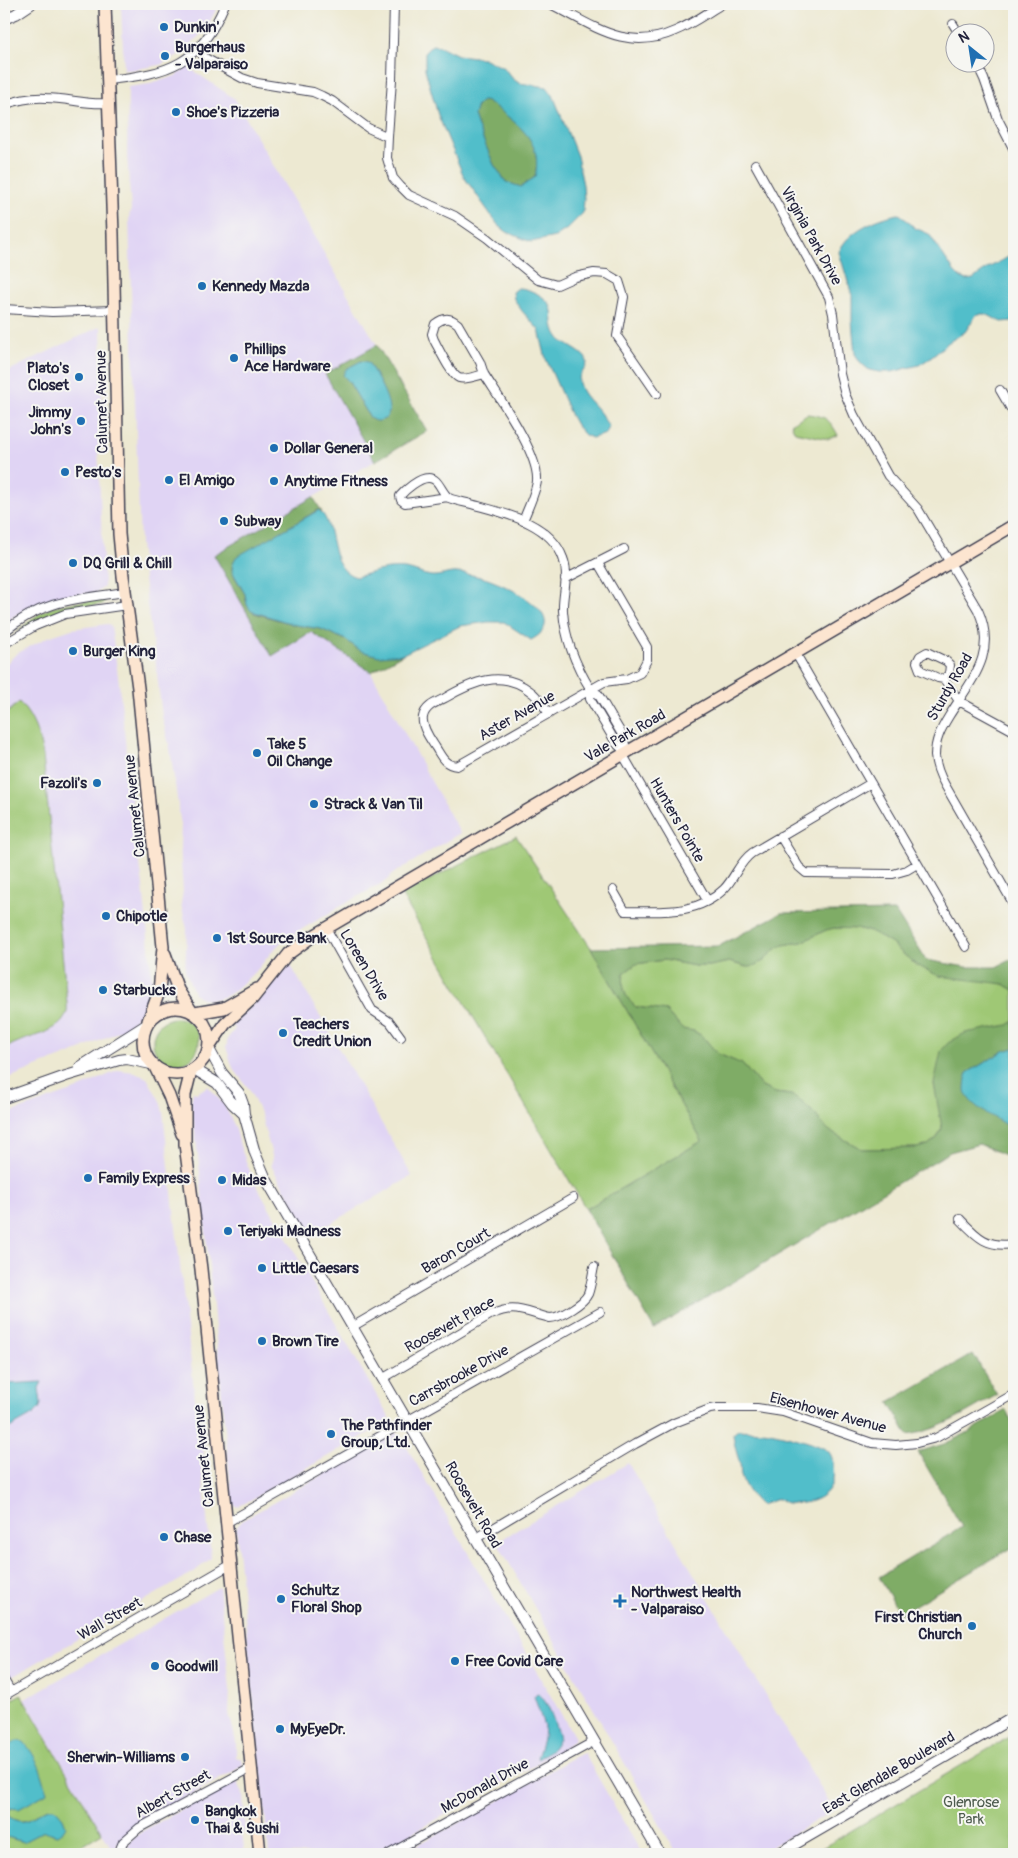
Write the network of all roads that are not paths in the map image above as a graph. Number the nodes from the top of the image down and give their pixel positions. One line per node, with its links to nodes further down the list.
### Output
1 (31, 4): 7 (street)
2 (105, 4): 10 (main road, Calumet Avenue)
3 (225, 4): 8 (street)
4 (394, 4): 13 (street)
5 (550, 4): 6 (street)
6 (722, 4)
7 (4, 19)
8 (198, 49): 10 (street); 13 (street)
9 (981, 72): 14 (street)
10 (108, 80): 11 (main road, Calumet Avenue)
11 (108, 103): 12 (street); 17 (main road, Calumet Avenue)
12 (4, 105)
13 (388, 137): 20 (street)
14 (1014, 150)
15 (755, 164): 26 (street, Virginia Park Drive)
16 (4, 309): 17 (street)
17 (114, 310): 29 (main road, Calumet Avenue)
18 (484, 374): 18 (street); 23 (street)
19 (1000, 390): 21 (street)
20 (657, 394)
21 (1014, 414)
22 (448, 497): 22 (street); 23 (street, Hunters Pointe)
23 (523, 521): 28 (street, Hunters Pointe)
24 (1014, 525): 26 (main road, Vale Park Road)
25 (624, 549): 27 (street)
26 (949, 562): 33 (main road, Vale Park Road); 36 (street, Sturdy Road)
27 (598, 563): 28 (street); 35 (street, Aster Avenue)
28 (565, 579): 35 (street, Hunters Pointe)
29 (125, 592): 30 (main road, Calumet Avenue); 31 (street)
30 (126, 605): 32 (street); 47 (main road, Calumet Avenue)
31 (4, 632)
32 (4, 644)
33 (796, 654): 39 (main road, Vale Park Road); 40 (street)
34 (944, 679): 36 (street)
35 (591, 690): 37 (street, Aster Avenue); 39 (street, Hunters Pointe)
36 (959, 700): 38 (street); 45 (street, Sturdy Road)
37 (549, 714): 37 (street, Aster Avenue)
38 (1014, 731)
39 (624, 754): 44 (street, Hunters Pointe); 46 (main road, Vale Park Road)
40 (871, 783): 41 (street); 42 (street)
41 (780, 836): 42 (street); 44 (street)
42 (917, 864): 48 (street)
43 (613, 890): 44 (street)
44 (707, 900)
45 (1014, 905)
46 (326, 928): 49 (main road, Vale Park Road); 52 (street, Loreen Drive)
47 (163, 947): 50 (main road, Calumet Avenue); 51 (main road, Calumet Avenue)
48 (966, 947)
49 (261, 987): 50 (main road, Vale Park Road); 53 (main road, Vale Park Road)
50 (194, 1013): 51 (main road); 53 (main road)
51 (147, 1023): 54 (main road); 56 (street)
52 (401, 1037)
53 (209, 1047): 55 (main road); 58 (street, Roosevelt Road)
54 (153, 1065): 55 (main road); 56 (street); 59 (main road, Calumet Avenue)
55 (193, 1070): 58 (street, Roosevelt Road); 59 (main road, Calumet Avenue)
56 (66, 1076): 57 (street)
57 (4, 1098)
58 (244, 1114): 65 (street, Roosevelt Road)
59 (185, 1144): 69 (main road, Calumet Avenue)
60 (573, 1198): 65 (street, Baron Court)
61 (960, 1218): 62 (street)
62 (1014, 1244)
63 (594, 1267): 66 (street, Roosevelt Place)
64 (600, 1312): 68 (street, Carrsbrooke Drive)
65 (352, 1327): 66 (street, Roosevelt Road)
66 (382, 1379): 68 (street, Roosevelt Road)
67 (1014, 1394): 70 (street, Eisenhower Avenue)
68 (407, 1421): 69 (street, Carrsbrooke Drive); 70 (street, Roosevelt Road)
69 (226, 1523): 71 (main road, Calumet Avenue)
70 (475, 1539): 75 (street, Roosevelt Road)
71 (230, 1566): 73 (street, Wall Street); 76 (main road, Calumet Avenue)
72 (4, 1680): 73 (street)
73 (7, 1694)
74 (1014, 1717): 81 (street, East Glendale Boulevard)
75 (593, 1742): 79 (street, McDonald Drive); 80 (street, Roosevelt Road)
76 (251, 1768): 77 (street, Albert Street); 78 (main road, Calumet Avenue)
77 (118, 1854)
78 (260, 1854)
79 (389, 1854)
80 (660, 1854)
81 (778, 1854)

